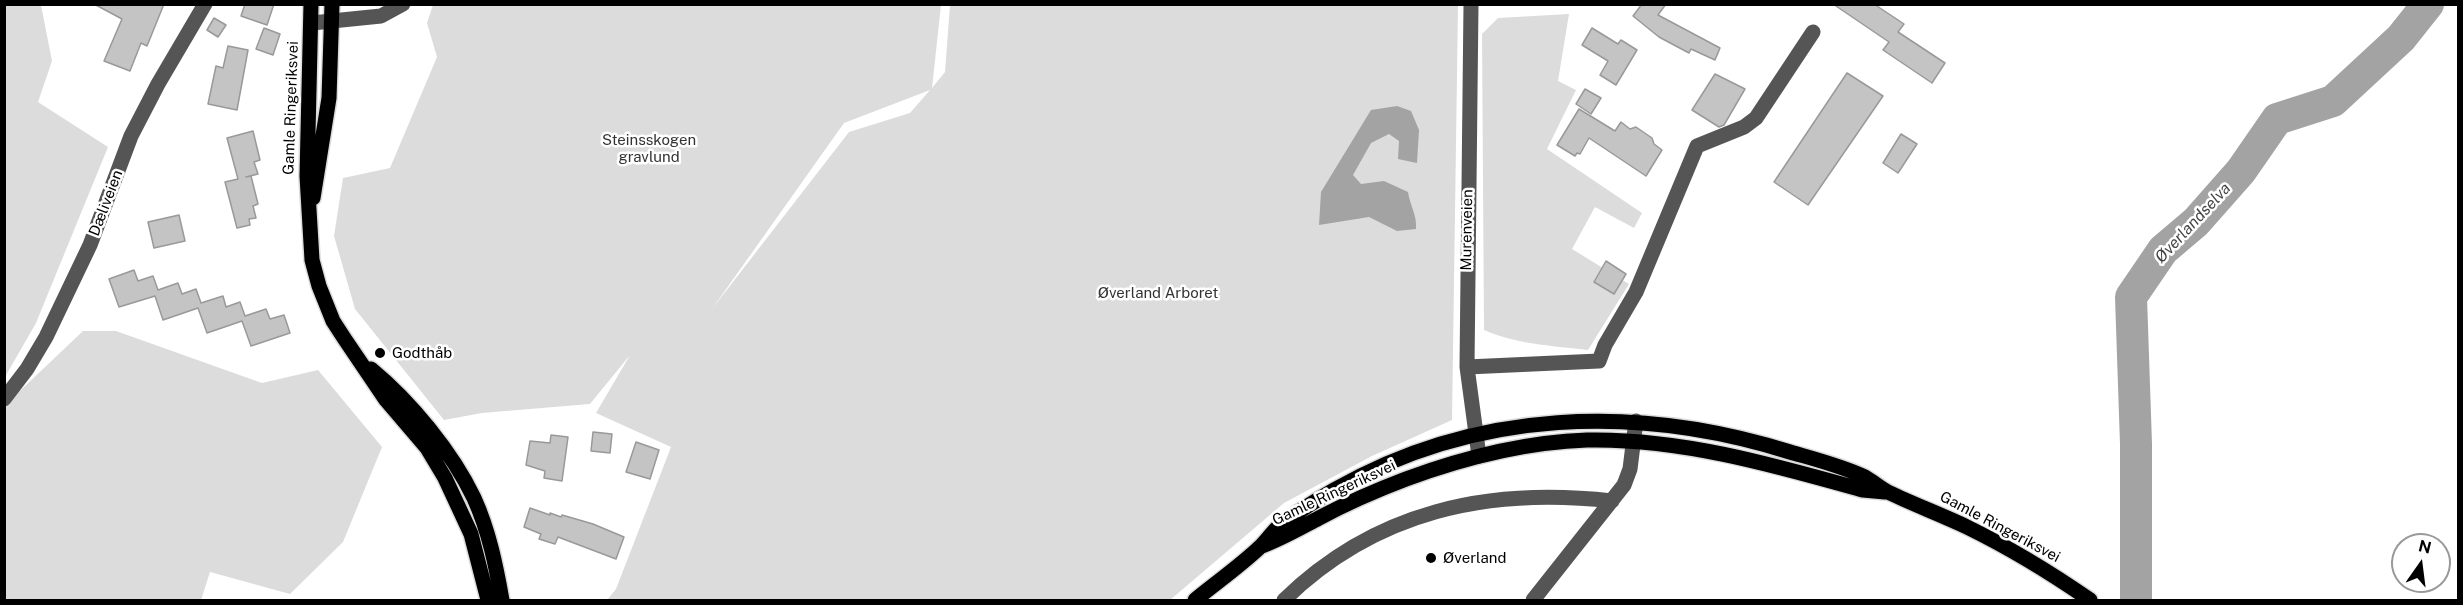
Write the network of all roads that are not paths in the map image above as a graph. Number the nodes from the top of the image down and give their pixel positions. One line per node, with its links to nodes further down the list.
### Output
1 (205, 4): 12 (street, Dæliveien)
2 (311, 4): 6 (main road, Gamle Ringeriksvei)
3 (332, 4): 7 (main road, Gamle Ringeriksvei)
4 (404, 4): 7 (street)
5 (1471, 4): 11 (street, Murenveien)
6 (312, 23): 7 (street); 9 (main road, Gamle Ringeriksvei)
7 (333, 23): 9 (main road, Gamle Ringeriksvei)
8 (1813, 32): 11 (street)
9 (310, 213): 10 (main road, Gamle Ringeriksvei)
10 (361, 361): 20 (main road, Gamle Ringeriksvei); 21 (main road, Gamle Ringeriksvei)
11 (1467, 367): 14 (street, Murenveien)
12 (4, 399)
13 (1636, 421): 14 (main road, Gamle Ringeriksvei); 15 (street); 17 (main road, Gamle Ringeriksvei)
14 (1475, 434): 16 (street, Murenveien); 19 (main road, Gamle Ringeriksvei)
15 (1634, 442): 16 (main road, Gamle Ringeriksvei); 17 (main road, Gamle Ringeriksvei); 18 (street)
16 (1479, 456): 19 (main road, Gamle Ringeriksvei)
17 (1888, 492): 25 (main road, Gamle Ringeriksvei)
18 (1612, 501): 23 (street); 24 (street)
19 (1260, 546): 22 (main road, Gamle Ringeriksvei)
20 (488, 600)
21 (502, 600)
22 (1196, 600)
23 (1284, 600)
24 (1533, 600)
25 (2090, 600)

